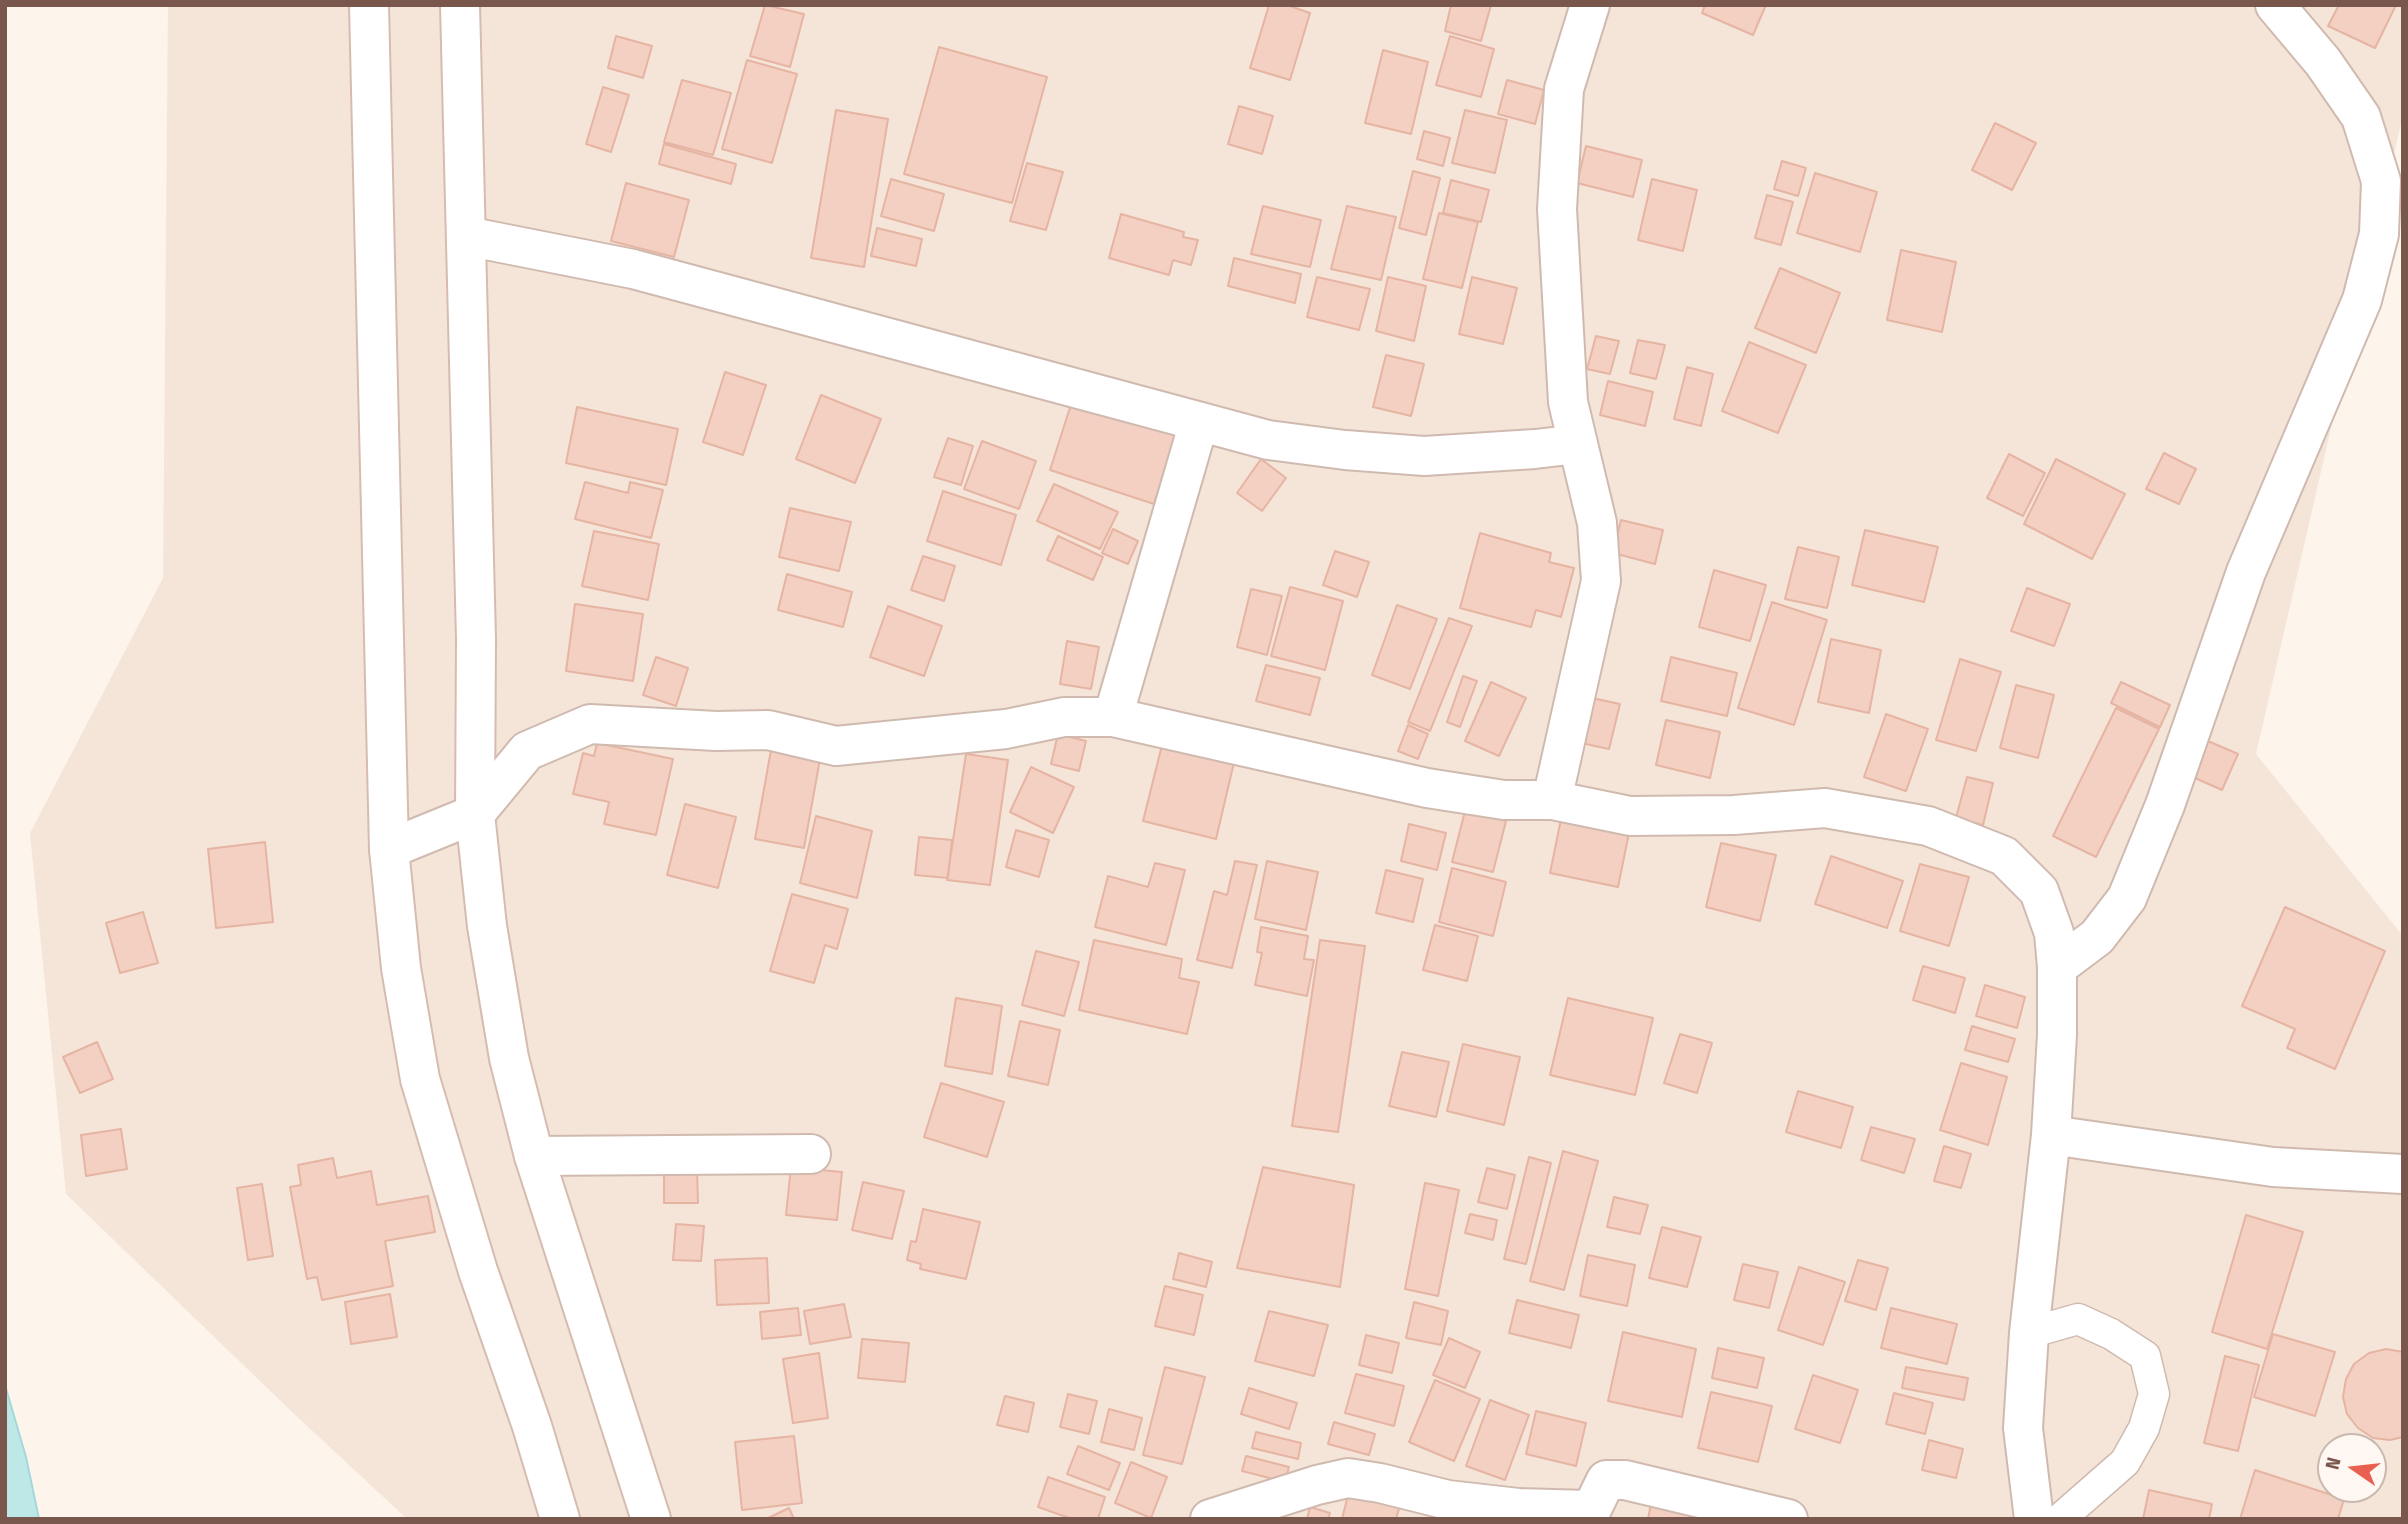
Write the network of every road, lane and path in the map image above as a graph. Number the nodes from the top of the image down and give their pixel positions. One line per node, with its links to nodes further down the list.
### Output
1 (369, 5): 12 (street)
2 (460, 5): 6 (street)
3 (1590, 5): 8 (street)
4 (2275, 5): 5 (street)
5 (2392, 184): 13 (street)
6 (466, 236): 7 (street); 11 (street)
7 (1199, 422): 8 (street); 9 (street)
8 (1578, 444): 10 (street)
9 (1113, 717): 10 (street); 11 (street)
10 (1552, 800): 13 (street)
11 (475, 814): 12 (street); 16 (street)
12 (389, 849): 20 (street)
13 (2057, 967): 14 (street)
14 (2051, 1135): 17 (street); 18 (street)
15 (811, 1154): 16 (street)
16 (534, 1156): 21 (street)
17 (2403, 1174)
18 (2029, 1333): 24 (street); 25 (lane)
19 (1588, 1515): 22 (street); 23 (street)
20 (560, 1519)
21 (651, 1519)
22 (1210, 1519)
23 (1788, 1519)
24 (2034, 1519)
25 (2060, 1519)

